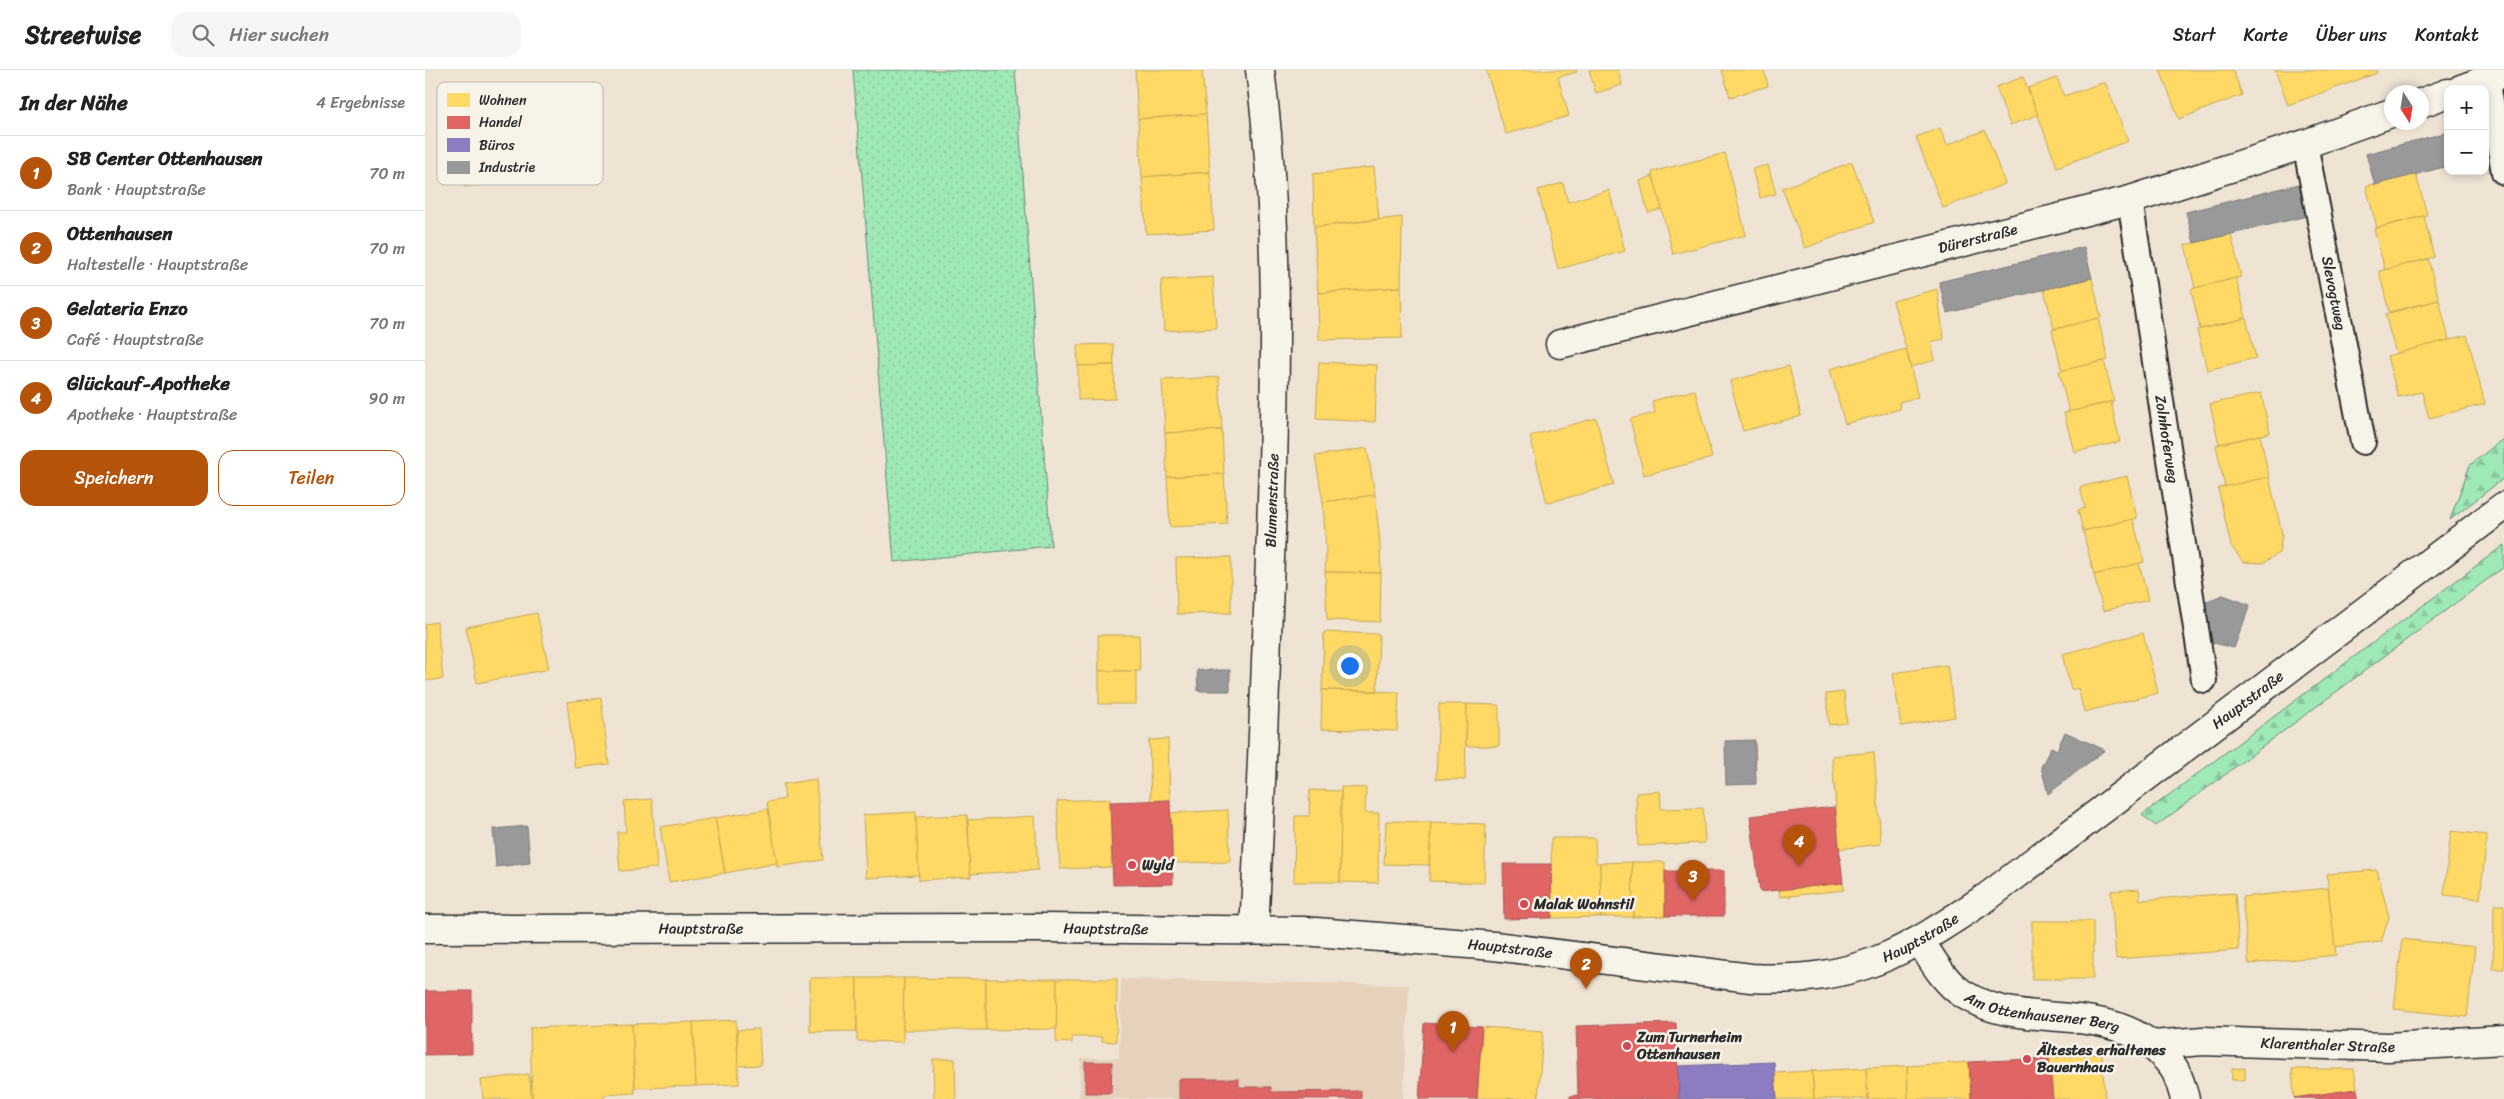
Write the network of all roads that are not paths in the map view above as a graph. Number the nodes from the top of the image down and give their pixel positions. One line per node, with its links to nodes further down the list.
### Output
1 (1260, 70): 15 (street, Blumenstraße)
2 (2495, 76): 3 (street); 8 (lane)
3 (2471, 85)
4 (2444, 94): 5 (street)
5 (2429, 100)
6 (2384, 116): 7 (street, Dürerstraße)
7 (2305, 144): 9 (street, Dürerstraße); 11 (lane, Slevogtweg)
8 (2504, 172)
9 (2130, 200): 10 (street, Dürerstraße); 13 (lane, Zolnhoferweg)
10 (1560, 344)
11 (2363, 442)
12 (2504, 506): 16 (street, Hauptstraße)
13 (2204, 680)
14 (425, 929): 15 (street, Hauptstraße)
15 (1254, 930): 16 (street, Hauptstraße)
16 (1920, 941): 18 (street, Am Ottenhausener Berg)
17 (2504, 1040): 18 (street, Klarenthaler Straße)
18 (2152, 1045): 19 (street, Am Ottenhausener Berg)
19 (2185, 1099)

